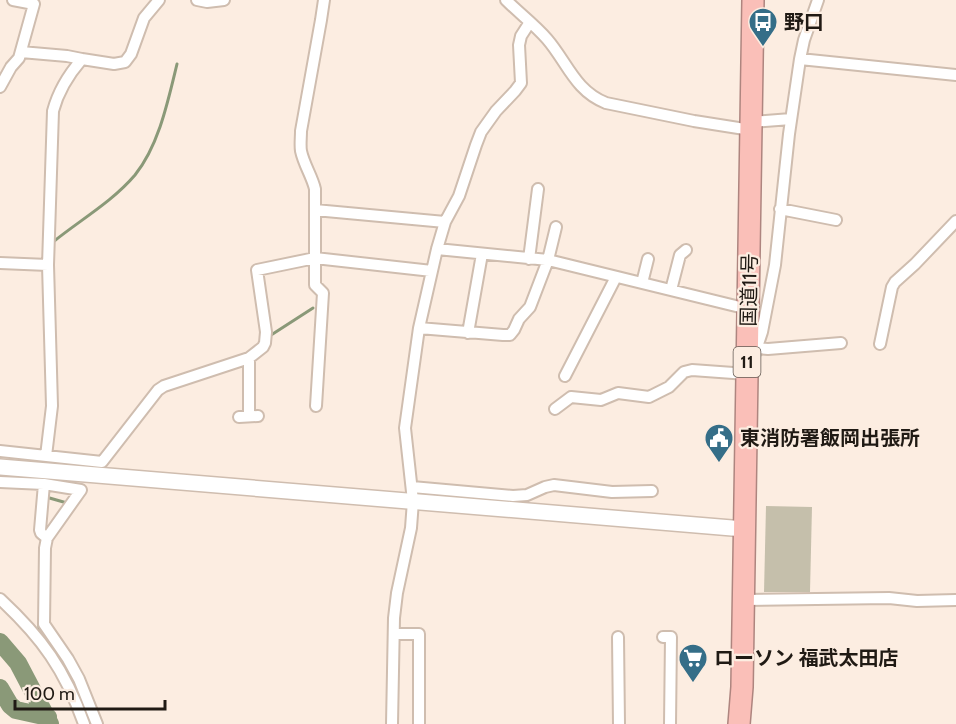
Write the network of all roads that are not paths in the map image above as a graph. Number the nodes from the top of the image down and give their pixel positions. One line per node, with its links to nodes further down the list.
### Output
1 (14, 0): 10 (street)
2 (159, 0): 11 (street)
3 (197, 0): 4 (street)
4 (224, 0)
5 (324, 0): 19 (street)
6 (506, 0): 9 (street)
7 (753, 0): 16 (highway, 国道11号 / 11)
8 (818, 0): 12 (street)
9 (530, 22): 16 (street); 22 (street)
10 (21, 52): 11 (street); 14 (street)
11 (82, 59): 32 (street)
12 (800, 59): 13 (street); 15 (street)
13 (956, 75)
14 (0, 87)
15 (791, 119): 16 (street); 18 (street)
16 (751, 126): 37 (highway, 国道11号 / 11)
17 (538, 189): 28 (street)
18 (780, 209): 20 (street); 42 (street)
19 (315, 210): 22 (street); 27 (street)
20 (836, 220)
21 (956, 221): 41 (street)
22 (445, 222): 24 (street)
23 (556, 227): 30 (street)
24 (437, 249): 26 (street); 33 (street)
25 (686, 250): 36 (street)
26 (482, 254): 28 (street); 39 (street)
27 (315, 258): 33 (street); 43 (street); 46 (street)
28 (529, 258): 30 (street)
29 (648, 259): 35 (street)
30 (548, 260): 34 (street); 39 (street)
31 (0, 263): 32 (street)
32 (48, 265): 50 (street)
33 (432, 271): 38 (street)
34 (616, 277): 35 (street); 45 (street)
35 (642, 283): 36 (street)
36 (671, 290): 37 (street)
37 (748, 309): 44 (highway, 国道11号 / 11)
38 (419, 328): 39 (street); 56 (street)
39 (468, 333)
40 (841, 343): 42 (street)
41 (880, 344)
42 (758, 348): 44 (street)
43 (249, 358): 48 (street); 52 (street)
44 (747, 374): 47 (street); 57 (highway, 国道11号 / 11)
45 (565, 376)
46 (316, 406)
47 (555, 409)
48 (249, 416)
49 (0, 451): 50 (street)
50 (46, 456): 52 (street)
51 (0, 467): 52 (street)
52 (64, 473): 54 (street); 56 (street); 58 (street)
53 (0, 482): 54 (street)
54 (44, 484): 58 (street)
55 (652, 491): 56 (street)
56 (412, 494): 57 (street); 62 (street)
57 (744, 529): 60 (highway, 国道11号 / 11)
58 (47, 538): 66 (street)
59 (0, 599): 65 (street)
60 (743, 600): 61 (street); 71 (highway, 国道11号 / 11)
61 (956, 600)
62 (394, 634): 67 (street); 68 (street)
63 (618, 637): 69 (street)
64 (663, 637): 70 (street)
65 (84, 724)
66 (97, 724)
67 (392, 724)
68 (419, 724)
69 (619, 724)
70 (670, 724)
71 (739, 724)

